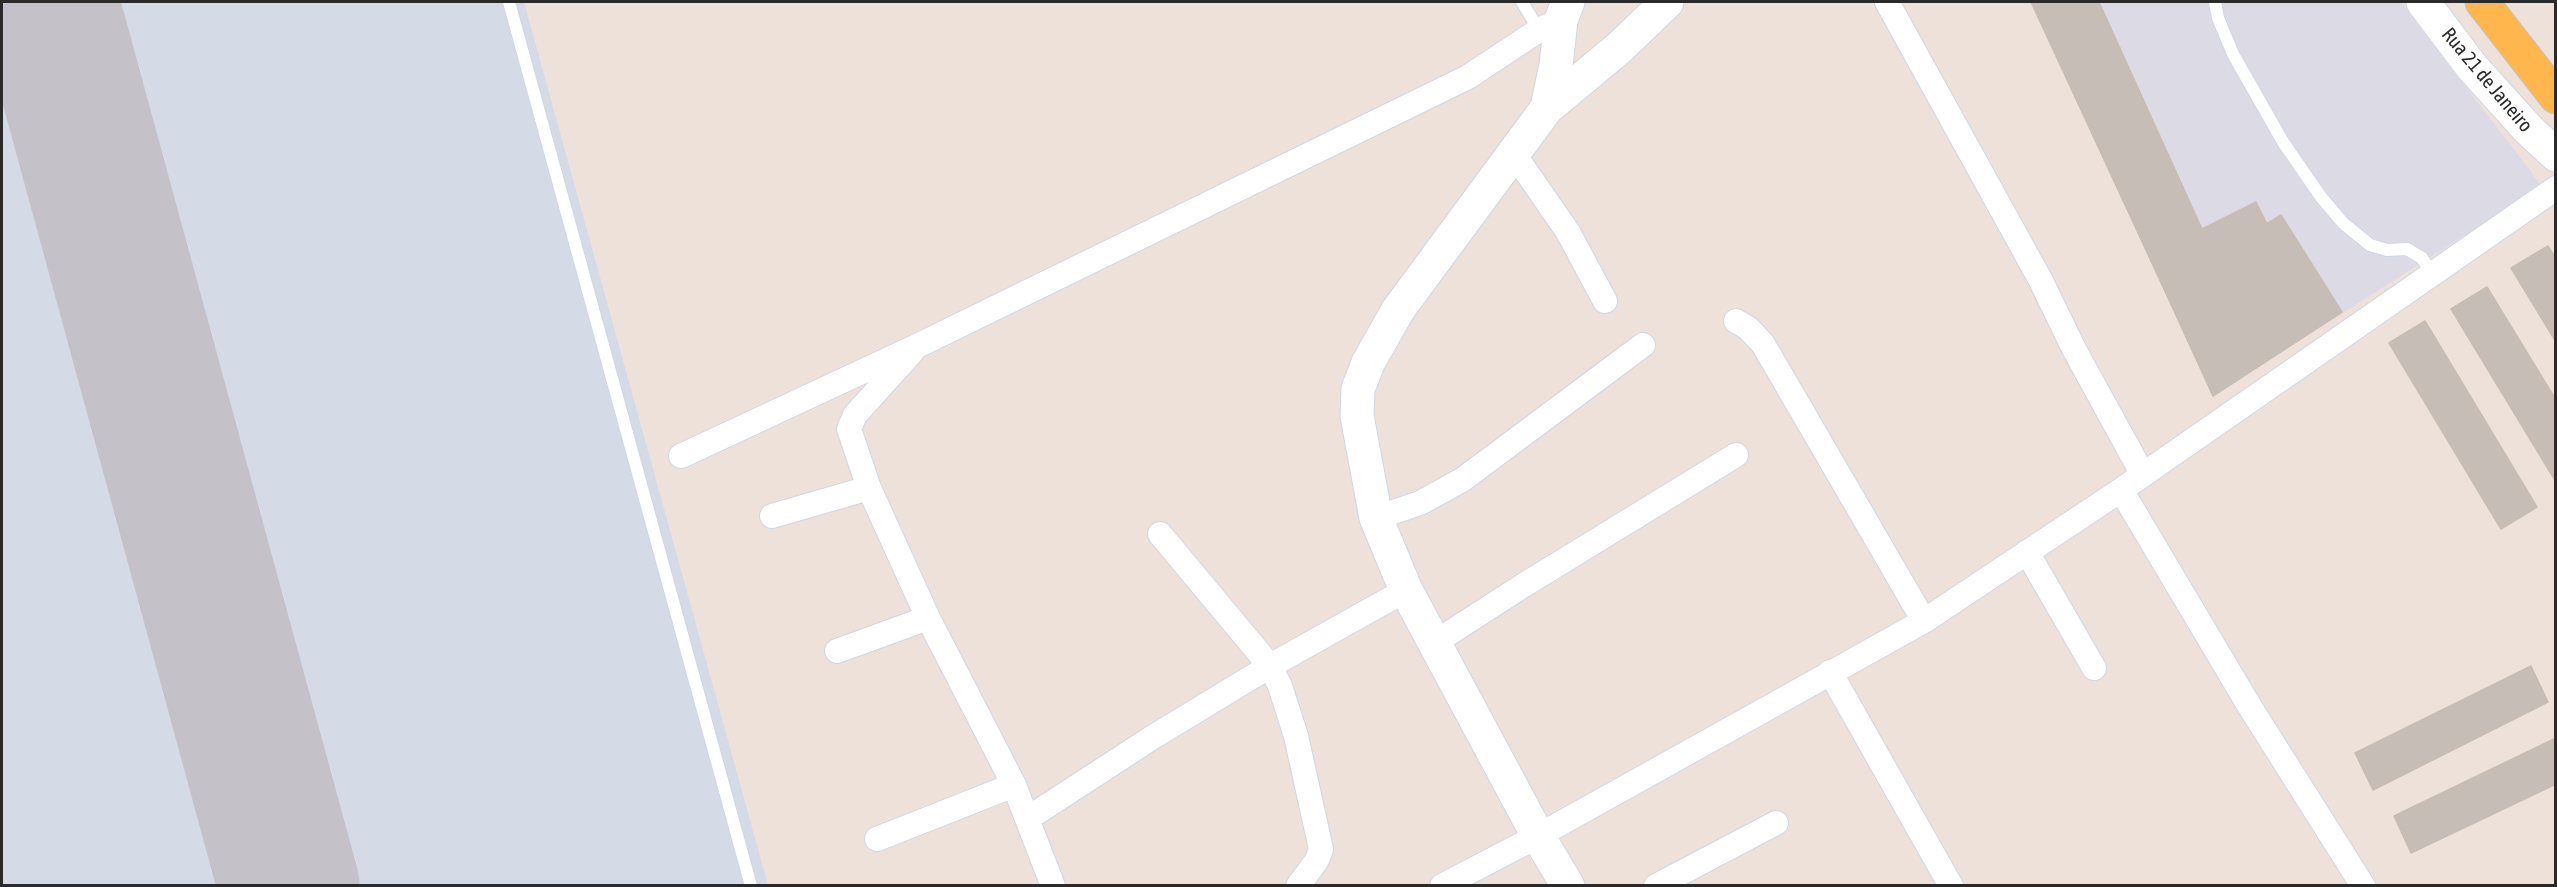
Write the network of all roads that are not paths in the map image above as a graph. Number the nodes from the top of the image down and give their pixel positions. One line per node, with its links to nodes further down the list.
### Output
1 (509, 2): 43 (lane)
2 (1522, 2): 8 (lane)
3 (1667, 2): 12 (street)
4 (1887, 2): 23 (street)
5 (2215, 2): 16 (lane)
6 (2423, 2): 14 (street, Rua 21 de Janeiro)
7 (2482, 2): 9 (main road)
8 (1556, 17): 12 (street); 20 (street)
9 (2512, 42): 10 (main road); 11 (main road)
10 (2556, 59)
11 (2556, 97)
12 (1547, 108): 13 (street)
13 (1514, 154): 17 (street); 27 (street)
14 (2556, 155)
15 (2556, 188): 16 (street)
16 (2432, 274): 23 (street)
17 (1605, 301)
18 (1736, 321): 32 (street)
19 (1643, 345): 27 (street)
20 (915, 347): 22 (street); 24 (street)
21 (1736, 455): 33 (street)
22 (681, 456)
23 (2143, 475): 25 (street)
24 (869, 488): 26 (street); 31 (street)
25 (2121, 490): 29 (street); 50 (street)
26 (772, 516)
27 (1376, 518): 30 (street)
28 (1160, 534): 35 (street)
29 (2026, 552): 32 (street); 36 (street)
30 (1406, 590): 33 (street); 35 (street)
31 (928, 618): 34 (street); 38 (street)
32 (1924, 621): 37 (street)
33 (1434, 643): 41 (street)
34 (837, 651)
35 (1270, 666): 39 (street); 45 (street)
36 (2094, 669)
37 (1830, 672): 41 (street); 49 (street)
38 (1014, 785): 39 (street); 42 (street)
39 (1027, 819): 44 (street)
40 (1776, 824): 48 (street)
41 (1538, 836): 46 (street); 47 (street)
42 (877, 839)
43 (751, 885)
44 (1053, 885)
45 (1298, 885)
46 (1442, 885)
47 (1568, 885)
48 (1656, 885)
49 (1951, 885)
50 (2363, 885)

